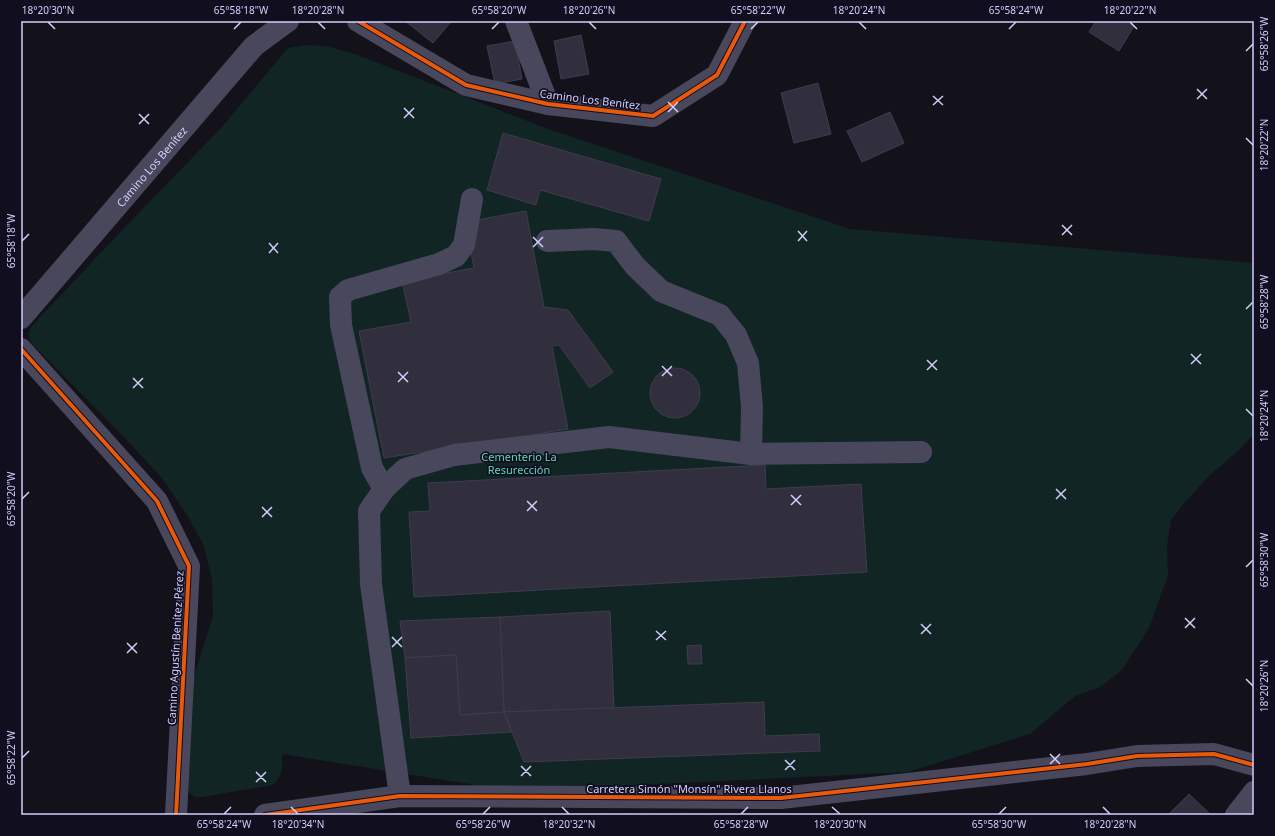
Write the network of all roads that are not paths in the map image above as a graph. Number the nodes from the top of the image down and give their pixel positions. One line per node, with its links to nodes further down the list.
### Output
1 (288, 21): 8 (street, Camino Los Benítez)
2 (358, 21): 5 (street, Camino Los Benítez)
3 (516, 21): 5 (street)
4 (745, 21): 5 (street, Camino Los Benítez)
5 (548, 104)
6 (472, 199): 12 (street)
7 (547, 241): 11 (street)
8 (21, 318)
9 (21, 349): 17 (street, Camino Agustín Benítez Pérez)
10 (921, 452): 11 (street)
11 (751, 454): 12 (street)
12 (384, 489): 15 (street)
13 (1254, 766): 16 (street, Carretera Simón "Monsín" Rivera Llanos)
14 (1254, 792): 19 (street)
15 (400, 796): 16 (street, Carretera Simón "Monsín" Rivera Llanos); 18 (street, Carretera Simón "Monsín" Rivera Llanos)
16 (779, 807)
17 (176, 815)
18 (265, 815)
19 (1236, 815)

